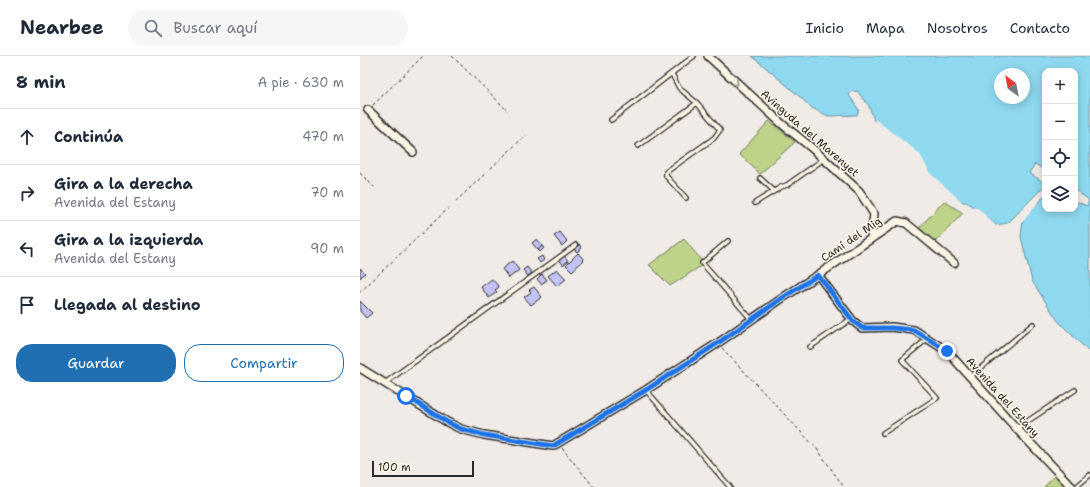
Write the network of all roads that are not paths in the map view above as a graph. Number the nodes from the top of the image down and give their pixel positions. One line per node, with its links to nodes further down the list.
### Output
1 (694, 56): 3 (lane)
2 (708, 56): 9 (street, Avinguda del Marenyet, one-way to 9)
3 (672, 74): 4 (lane); 6 (lane)
4 (697, 103): 7 (lane); 12 (lane)
5 (368, 110): 8 (street)
6 (611, 120)
7 (638, 146)
8 (413, 152)
9 (824, 159): 11 (lane); 14 (street, Avinguda del Marenyet)
10 (760, 178): 11 (lane)
11 (774, 191): 13 (lane)
12 (686, 198)
13 (755, 203)
14 (872, 238): 17 (street, Camí del Mig); 18 (street, Camí del Mig)
15 (728, 241): 20 (lane)
16 (576, 245): 26 (lane)
17 (954, 263)
18 (818, 275): 19 (street, Avenida del Estany); 20 (street, Camí del Mig)
19 (851, 319): 22 (street, Avenida del Estany); 23 (lane)
20 (752, 320): 27 (street, Camí del Mig)
21 (1033, 324): 25 (lane)
22 (928, 339): 25 (street, Avenida del Estany); 30 (lane)
23 (810, 347)
24 (360, 368): 26 (street)
25 (970, 377): 29 (street, Avenida del Estany)
26 (385, 383): 27 (street, Camí del Mig)
27 (646, 390): 32 (lane)
28 (1076, 390): 29 (lane)
29 (1016, 428): 33 (street, Avenida del Estany)
30 (883, 433)
31 (1090, 475): 34 (lane)
32 (730, 487)
33 (1072, 487)
34 (1076, 487)

